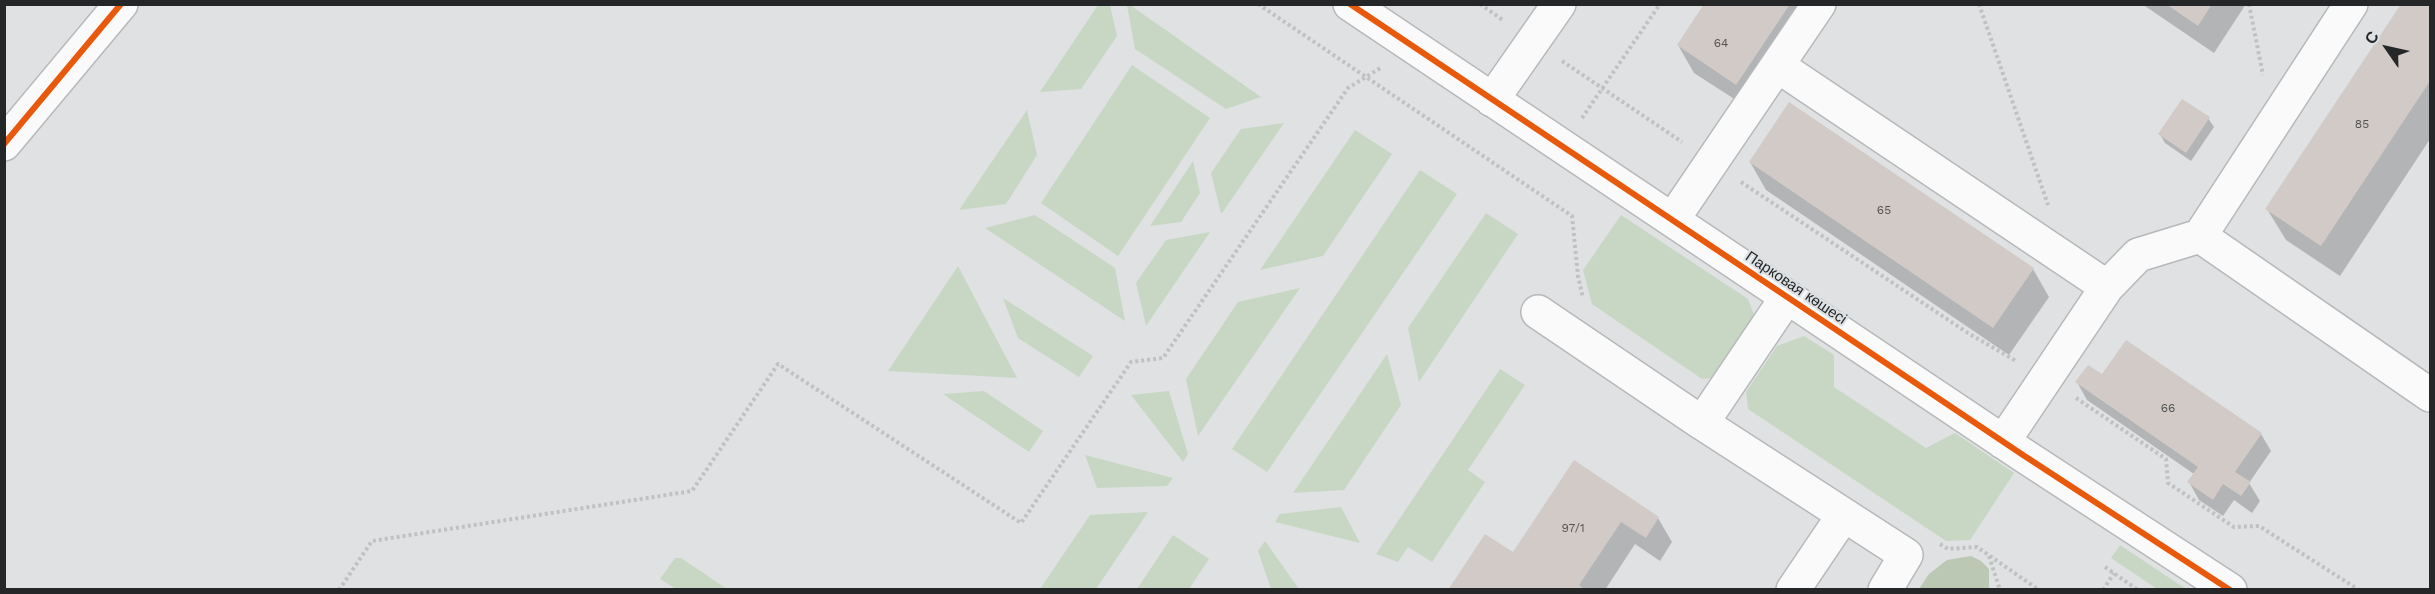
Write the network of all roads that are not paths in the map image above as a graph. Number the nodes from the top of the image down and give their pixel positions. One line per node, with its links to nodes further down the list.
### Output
1 (121, 4): 8 (street)
2 (1350, 4): 7 (street, Парковая көшесі)
3 (1559, 4): 7 (street)
4 (1819, 4): 6 (street)
5 (2340, 9): 10 (street)
6 (1778, 66): 9 (street); 11 (street)
7 (1492, 100): 9 (street, Парковая көшесі)
8 (4, 144)
9 (1673, 219): 12 (street, Парковая көшесі)
10 (2200, 236): 11 (street); 14 (street)
11 (2107, 287): 16 (street)
12 (1787, 297): 15 (street); 16 (street, Парковая көшесі)
13 (1538, 312): 15 (street)
14 (2430, 395)
15 (1702, 423): 17 (street)
16 (2003, 442): 20 (street, Парковая көшесі)
17 (1843, 516): 18 (street); 19 (street)
18 (1793, 590)
19 (1885, 590)
20 (2230, 590)

